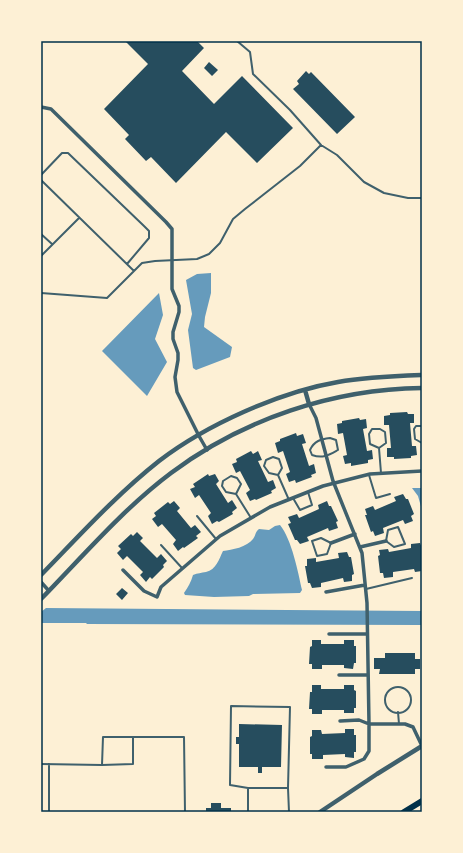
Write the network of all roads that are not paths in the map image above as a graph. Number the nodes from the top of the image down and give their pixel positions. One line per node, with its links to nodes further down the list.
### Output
1 (238, 41): 3 (lane)
2 (41, 107): 11 (street)
3 (321, 145): 6 (lane); 11 (lane)
4 (41, 175): 12 (lane)
5 (41, 180): 7 (lane)
6 (422, 198)
7 (79, 218): 9 (lane); 12 (lane)
8 (41, 234): 9 (lane)
9 (52, 244): 10 (lane)
10 (41, 256)
11 (171, 261): 13 (lane); 20 (street)
12 (127, 264): 13 (lane)
13 (134, 271): 14 (lane)
14 (41, 293)
15 (422, 375): 17 (street)
16 (422, 388): 18 (street)
17 (304, 390): 18 (street); 20 (street)
18 (309, 404): 21 (street); 24 (street)
19 (422, 426): 22 (lane)
20 (199, 436): 24 (street); 45 (street)
21 (321, 439): 25 (street); 25 (lane); 25 (lane)
22 (422, 443)
23 (379, 448): 23 (lane); 27 (lane)
24 (207, 450): 49 (street)
25 (326, 457): 30 (street)
26 (422, 471): 27 (street)
27 (381, 474): 29 (street)
28 (278, 475): 28 (lane); 34 (lane)
29 (368, 475): 30 (street); 33 (lane)
30 (335, 484): 31 (street); 37 (street)
31 (308, 492): 34 (street); 34 (lane)
32 (236, 494): 32 (lane); 36 (lane)
33 (390, 494)
34 (291, 499): 36 (street)
35 (197, 516): 38 (lane)
36 (251, 518): 38 (street)
37 (355, 534): 40 (street); 42 (street)
38 (216, 539): 43 (street)
39 (386, 541): 39 (lane); 42 (street)
40 (331, 543): 40 (lane)
41 (161, 545): 43 (lane)
42 (360, 547): 48 (street)
43 (182, 568): 44 (street)
44 (123, 570)
45 (41, 575)
46 (412, 578): 48 (lane)
47 (41, 582): 49 (street)
48 (366, 587): 50 (street); 53 (street)
49 (49, 591): 51 (street)
50 (326, 592)
51 (41, 599)
52 (329, 634): 53 (street)
53 (368, 634): 55 (street)
54 (339, 675): 55 (street)
55 (368, 676): 58 (street)
56 (398, 712): 56 (lane); 59 (lane)
57 (340, 721): 58 (street)
58 (369, 724): 59 (street); 65 (street)
59 (399, 724): 61 (street)
60 (133, 737): 64 (lane); 64 (lane); 70 (lane)
61 (422, 746): 73 (street)
62 (41, 764): 63 (lane)
63 (49, 764): 64 (lane); 69 (lane)
64 (102, 765)
65 (326, 767)
66 (248, 788): 67 (lane); 67 (lane); 71 (lane)
67 (288, 788): 72 (lane)
68 (422, 801): 74 (highway)
69 (49, 812)
70 (185, 812)
71 (248, 812)
72 (289, 812)
73 (320, 812)
74 (404, 812)

